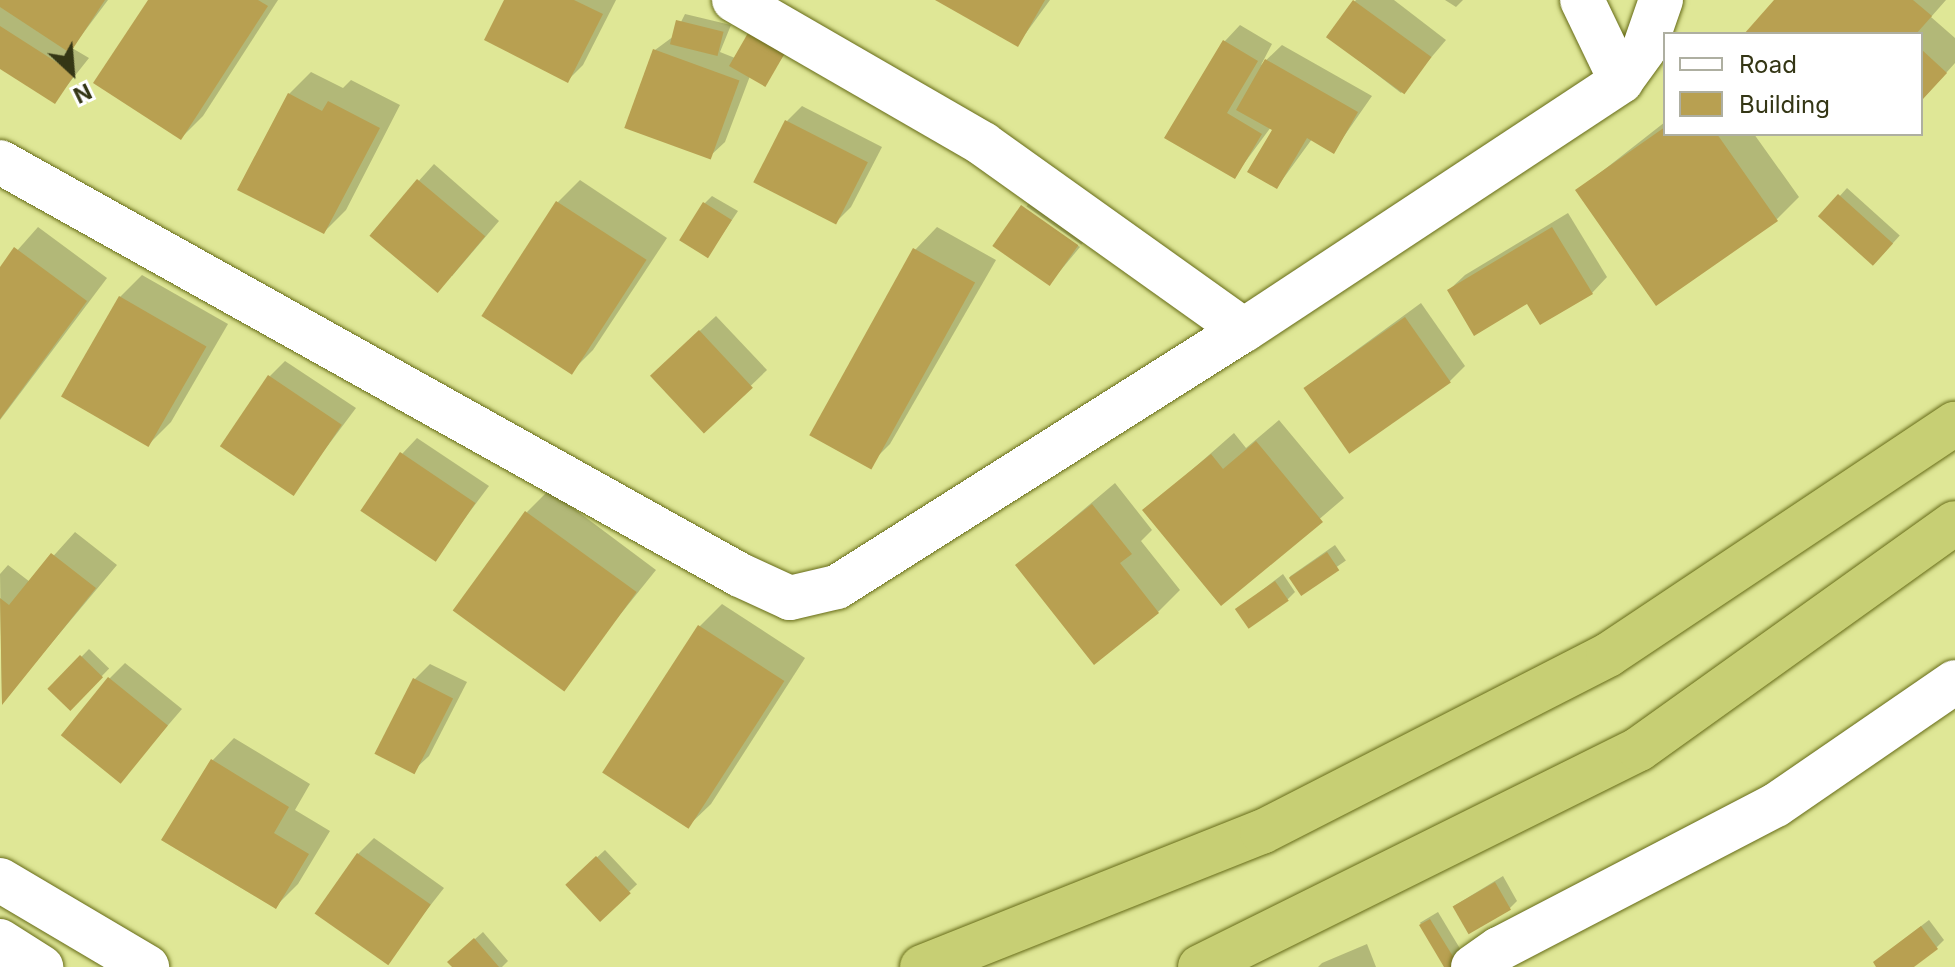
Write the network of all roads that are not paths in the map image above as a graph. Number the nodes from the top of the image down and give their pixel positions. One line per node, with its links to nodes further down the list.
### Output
1 (734, 0): 6 (street)
2 (1582, 0): 4 (street)
3 (1661, 0): 4 (street)
4 (1621, 81): 6 (street)
5 (0, 162): 6 (street)
6 (1244, 330)
7 (1955, 424): 14 (highway)
8 (1955, 523): 15 (highway)
9 (1955, 682): 16 (street)
10 (0, 880): 13 (street)
11 (0, 941): 12 (street)
12 (41, 967)
13 (147, 967)
14 (922, 967)
15 (1200, 967)
16 (1473, 967)

